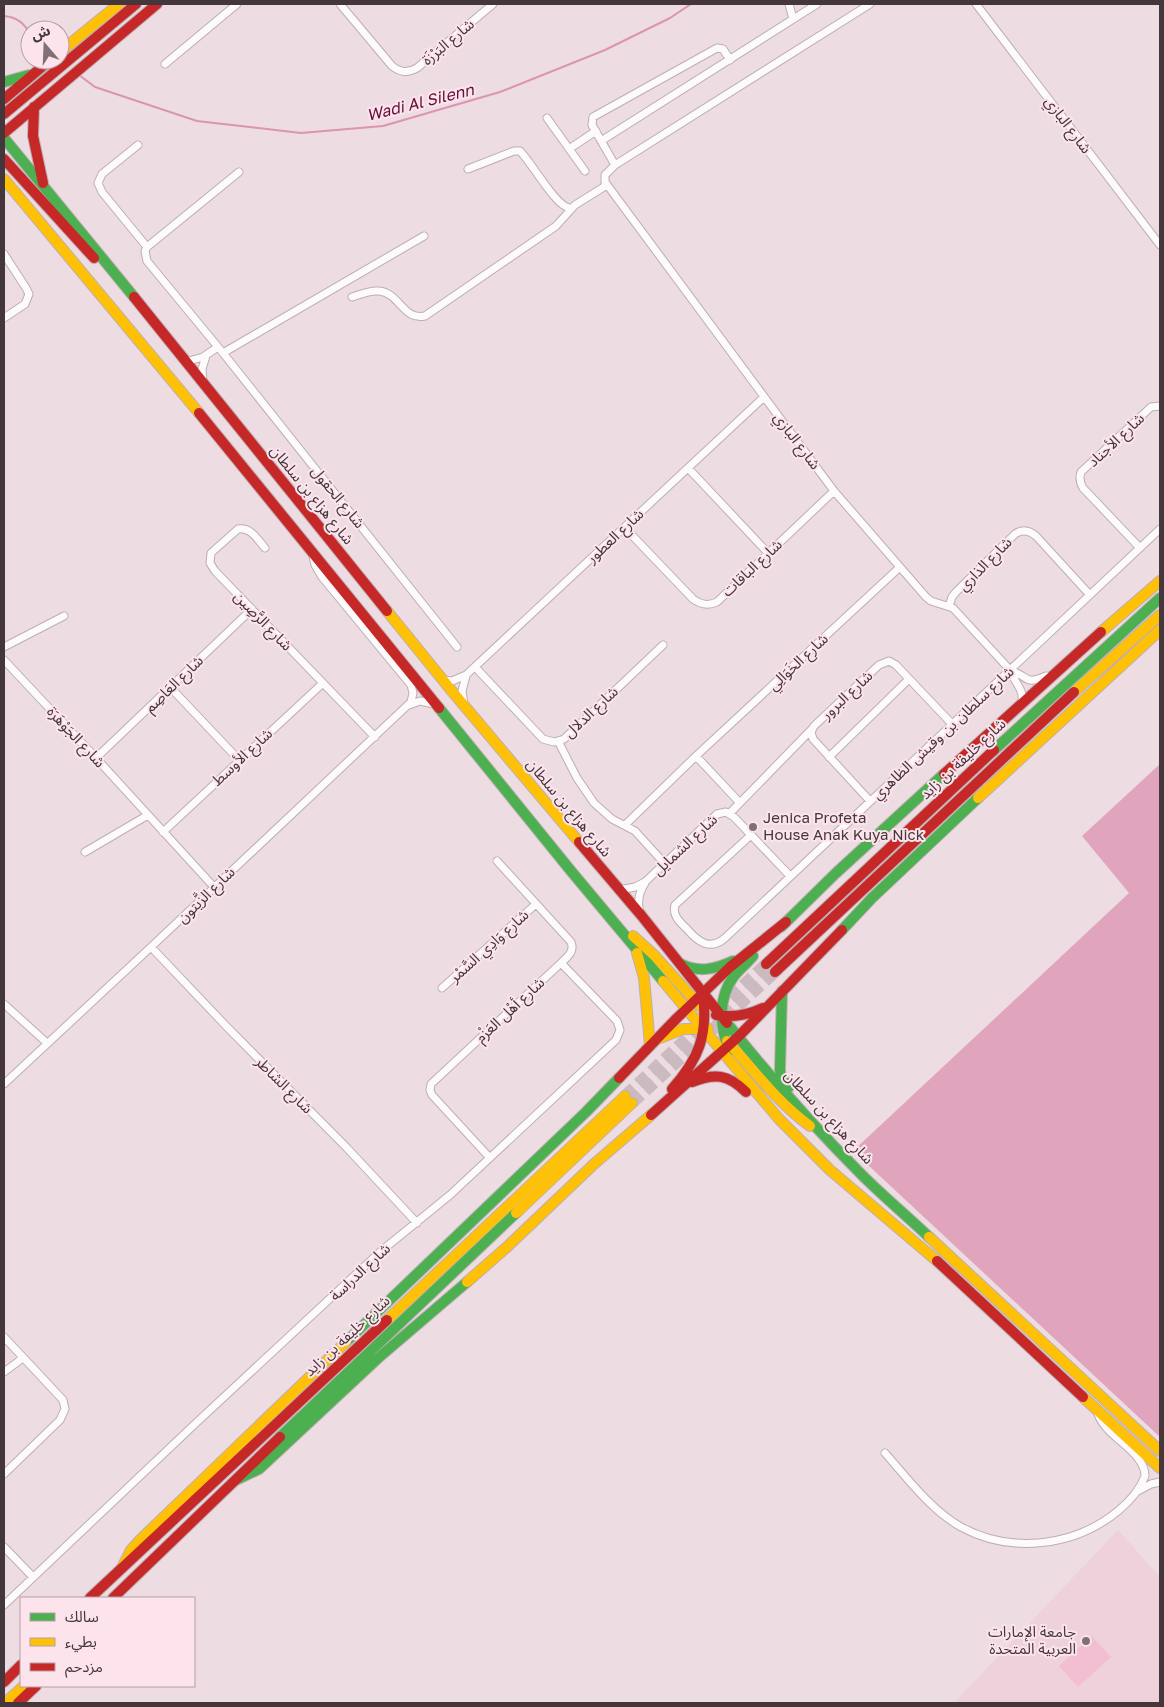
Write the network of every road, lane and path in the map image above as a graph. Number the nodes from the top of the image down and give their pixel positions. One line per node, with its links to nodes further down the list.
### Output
1 (119, 4): 12 (main road)
2 (136, 4): 20 (main road)
3 (157, 4): 19 (main road)
4 (237, 4): 14 (street)
5 (340, 4): 6 (street, شارع البَرْزَة)
6 (493, 4)
7 (789, 4): 11 (street)
8 (817, 4): 11 (street)
9 (870, 4): 29 (street)
10 (976, 4): 39 (street, شارع البازي)
11 (794, 19): 13 (street)
12 (70, 44)
13 (730, 60): 23 (street); 25 (street)
14 (165, 64)
15 (38, 70): 16 (main road)
16 (35, 72): 17 (main road); 18 (main road)
17 (4, 82)
18 (4, 99)
19 (34, 107): 22 (main road); 35 (main road)
20 (4, 114)
21 (547, 118): 27 (street)
22 (6, 128)
23 (596, 131): 25 (street); 27 (street)
24 (4, 138): 35 (main road, شارع هزاع بن سلطان)
25 (601, 141): 29 (street)
26 (138, 145): 40 (street)
27 (569, 148): 32 (street)
28 (4, 159): 42 (main road)
29 (615, 165): 34 (street)
30 (468, 169): 37 (street)
31 (239, 172): 40 (street)
32 (585, 172)
33 (4, 179): 51 (main road)
34 (607, 185): 37 (street); 49 (street, شارع البازي)
35 (44, 188): 42 (main road, شارع هزاع بن سلطان)
36 (4, 189): 51 (main road)
37 (570, 208): 43 (street)
38 (424, 236): 45 (street)
39 (1160, 245)
40 (148, 247): 45 (street, شارع الحقول)
41 (4, 254): 44 (street)
42 (122, 281): 47 (main road, شارع هزاع بن سلطان)
43 (352, 297)
44 (4, 318)
45 (220, 350): 46 (street); 71 (street, شارع الحقول)
46 (206, 356): 47 (street); 48 (street)
47 (185, 362): 48 (main road, شارع هزاع بن سلطان)
48 (203, 383): 78 (main road, شارع هزاع بن سلطان)
49 (764, 397): 52 (street, شارع العطور); 53 (street, شارع البازي)
50 (1160, 406): 57 (street, شارع الأجناد)
51 (199, 413): 58 (main road)
52 (688, 468): 54 (street, شارع العطور); 59 (street)
53 (834, 492): 59 (street, شارع الباقات); 60 (street, شارع البازي)
54 (624, 528): 59 (street, شارع الباقات); 73 (street, شارع العطور)
55 (1160, 529): 57 (street, شارع سلطان بن وقيش الظاهري)
56 (265, 548): 65 (street, شارع الرَّصِين)
57 (1140, 548): 62 (street, شارع سلطان بن وقيش الظاهري)
58 (312, 551): 82 (street); 83 (main road)
59 (768, 553)
60 (900, 567): 64 (street, شارع البازي); 89 (street, شارع الخَوَالِي)
61 (1160, 581): 76 (main road)
62 (1090, 595): 64 (street, شارع الذاري); 74 (street, شارع سلطان بن وقيش الظاهري)
63 (1160, 598): 115 (main road, شارع خليفة بن زايد)
64 (949, 606): 74 (street, شارع البازي)
65 (252, 609): 79 (street, شارع الرَّصِين); 80 (street, شارع العَاصِم)
66 (1160, 615): 116 (main road, شارع خليفة بن زايد)
67 (64, 616): 70 (street)
68 (1160, 630): 118 (main road)
69 (664, 645): 88 (street, شارع الدلال)
70 (4, 647)
71 (457, 647)
72 (4, 660): 91 (street, شارع الجَوْهَرَة)
73 (475, 667): 75 (street, شارع العطور); 88 (street, شارع الدلال)
74 (1011, 671): 76 (street, شارع البازي); 81 (street, شارع البازي); 85 (street, شارع سلطان بن وقيش الظاهري)
75 (466, 675): 78 (street, شارع العطور); 84 (street)
76 (1052, 675): 81 (main road)
77 (910, 679): 85 (street, شارع البرور); 86 (street, شارع البرور); 90 (street)
78 (442, 680): 84 (main road, شارع هزاع بن سلطان)
79 (323, 684): 87 (street, شارع الرَّصِين); 92 (street, شارع الأوسط)
80 (171, 688): 91 (street, شارع العَاصِم); 92 (street)
81 (1022, 702): 110 (main road)
82 (408, 705): 83 (street); 87 (street, شارع الزَّيتون)
83 (438, 707): 109 (main road)
84 (466, 707): 106 (main road, شارع هزاع بن سلطان)
85 (952, 724): 93 (street, شارع سلطان بن وقيش الظاهري)
86 (812, 729): 90 (street, شارع البرور); 94 (street)
87 (375, 737): 105 (street, شارع الزَّيتون)
88 (558, 741): 97 (street)
89 (696, 756): 94 (street); 97 (street, شارع الخَوَالِي)
90 (830, 757): 93 (street, شارع البرور)
91 (96, 758): 96 (street, شارع الجَوْهَرَة)
92 (239, 760): 98 (street, شارع الأوسط)
93 (870, 801): 103 (street, شارع سلطان بن وقيش الظاهري)
94 (740, 803): 95 (street)
95 (730, 813): 99 (street, شارع الشمايل); 102 (street, شارع الشمايل)
96 (148, 815): 98 (street, شارع الجَوْهَرَة); 100 (street)
97 (625, 825): 102 (street)
98 (163, 832): 105 (street, شارع الجَوْهَرَة)
99 (751, 835): 103 (street, شارع الشمايل); 103 (street, شارع سلطان بن وقيش الظاهري)
100 (85, 852)
101 (497, 861): 107 (street, شارع أهْل العَزْم)
102 (665, 864): 104 (street, شارع الشمايل)
103 (790, 876)
104 (645, 882): 106 (street, شارع الشمايل); 108 (street, شارع الشمايل)
105 (214, 886): 111 (street, شارع الزَّيتون)
106 (618, 890): 108 (main road, شارع هزاع بن سلطان)
107 (536, 904): 114 (street, شارع أهْل العَزْم); 117 (street, شارع وَادِي السَّمْر)
108 (642, 915): 113 (main road, شارع هزاع بن سلطان)
109 (614, 922): 112 (main road); 120 (main road)
110 (786, 922): 113 (main road); 119 (main road); 125 (main road)
111 (151, 947): 127 (street, شارع الزَّيتون); 136 (street, شارع الشاطر)
112 (635, 947): 123 (main road); 128 (main road)
113 (678, 962): 119 (main road, شارع هزاع بن سلطان)
114 (561, 963): 134 (street, شارع الدراسة); 134 (street, شارع أهْل العَزْم)
115 (766, 964)
116 (775, 972)
117 (442, 988)
118 (782, 990): 122 (main road); 132 (main road)
119 (703, 993): 120 (main road); 124 (main road); 125 (main road, شارع هزاع بن سلطان)
120 (695, 1001): 123 (main road); 124 (main road)
121 (4, 1004): 127 (street)
122 (769, 1005): 125 (main road); 129 (main road)
123 (686, 1009): 126 (main road); 128 (main road)
124 (704, 1009): 125 (main road); 126 (main road)
125 (721, 1016): 129 (main road)
126 (702, 1028): 128 (main road); 129 (main road); 129 (main road); 135 (main road)
127 (48, 1043): 130 (street, شارع الزَّيتون)
128 (652, 1043): 149 (main road)
129 (728, 1043): 131 (main road); 132 (main road); 133 (main road)
130 (4, 1084)
131 (686, 1085): 133 (main road); 135 (main road)
132 (822, 1133): 141 (main road, شارع هزاع بن سلطان)
133 (796, 1137): 140 (main road)
134 (490, 1158): 136 (street, شارع الدراسة)
135 (594, 1164): 145 (main road)
136 (417, 1223): 150 (street, شارع الدراسة)
137 (4, 1337): 138 (street)
138 (23, 1358): 139 (street); 144 (street)
139 (4, 1372)
140 (1096, 1409): 143 (main road); 147 (street)
141 (1160, 1451)
142 (885, 1453): 147 (street)
143 (1160, 1468)
144 (4, 1474)
145 (234, 1480): 149 (main road, شارع خليفة بن زايد); 152 (main road, شارع خليفة بن زايد)
146 (1160, 1482): 147 (street)
147 (1138, 1492)
148 (4, 1547): 150 (street)
149 (123, 1567): 151 (main road, شارع خليفة بن زايد)
150 (33, 1578): 153 (street, شارع الدراسة)
151 (91, 1597)
152 (114, 1597)
153 (4, 1605)
154 (20, 1666): 155 (main road)
155 (4, 1682)
156 (23, 1687): 158 (main road)
157 (35, 1687): 159 (main road)
158 (5, 1703)
159 (18, 1703)

